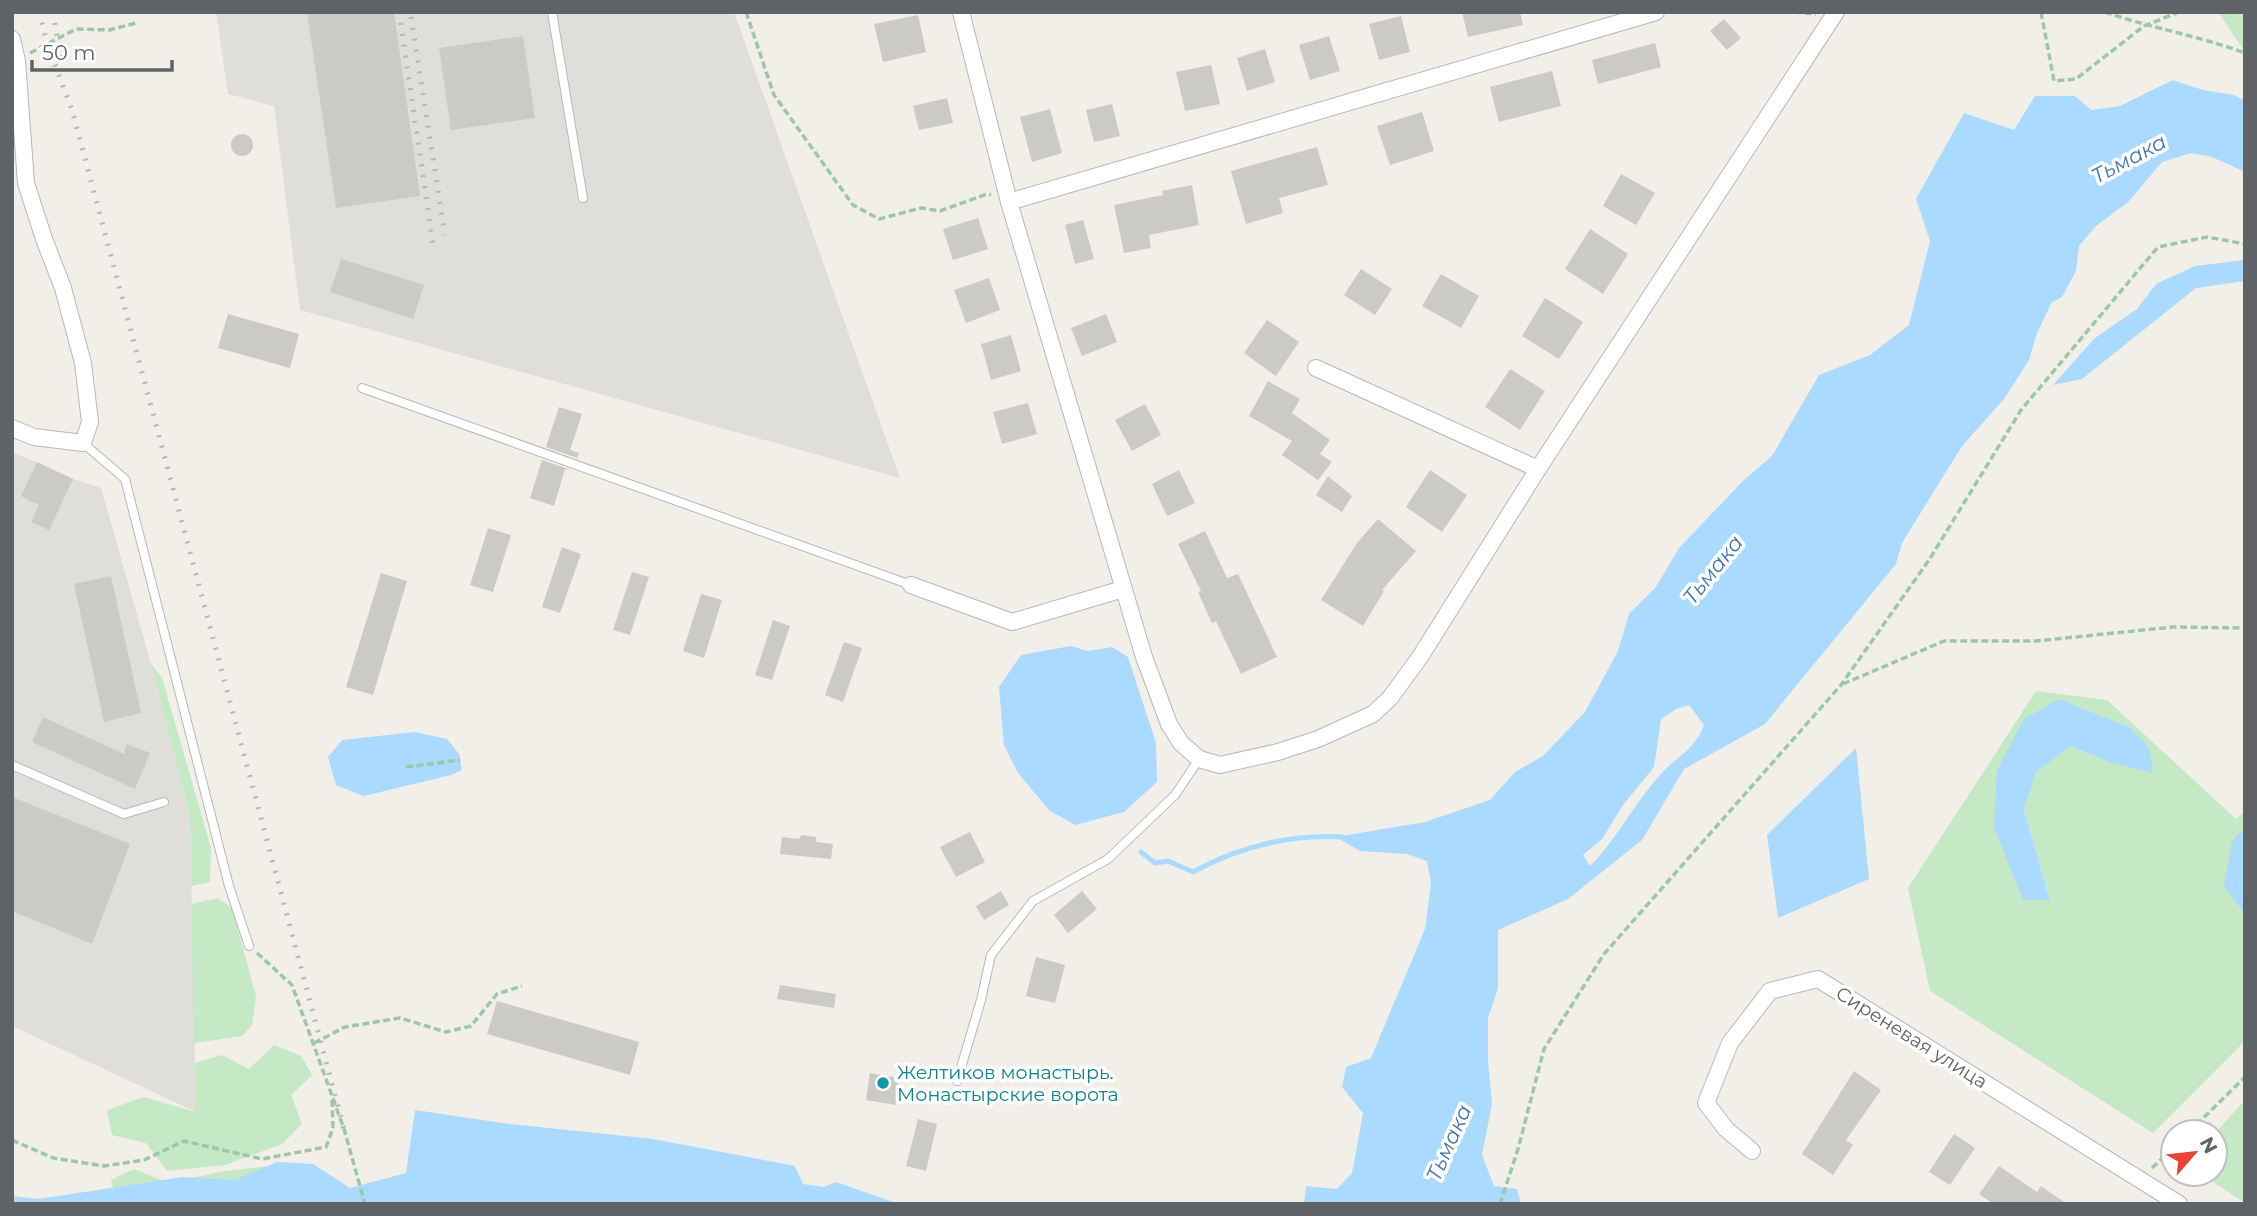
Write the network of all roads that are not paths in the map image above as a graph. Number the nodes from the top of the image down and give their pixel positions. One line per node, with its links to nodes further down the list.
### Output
1 (552, 12): 6 (lane)
2 (961, 12): 7 (street)
3 (1656, 12): 7 (street)
4 (1836, 12): 12 (street)
5 (12, 39): 11 (street)
6 (583, 198)
7 (1009, 202): 14 (street)
8 (1316, 368): 12 (street)
9 (362, 388): 13 (lane)
10 (12, 428): 11 (street)
11 (83, 443): 18 (lane)
12 (1538, 469): 15 (street)
13 (911, 585): 14 (street)
14 (1123, 589): 15 (street)
15 (1199, 759): 19 (lane)
16 (12, 765): 17 (lane)
17 (164, 802)
18 (249, 946)
19 (957, 1082)
20 (1752, 1151): 21 (street, Сиреневая улица)
21 (2179, 1204)

